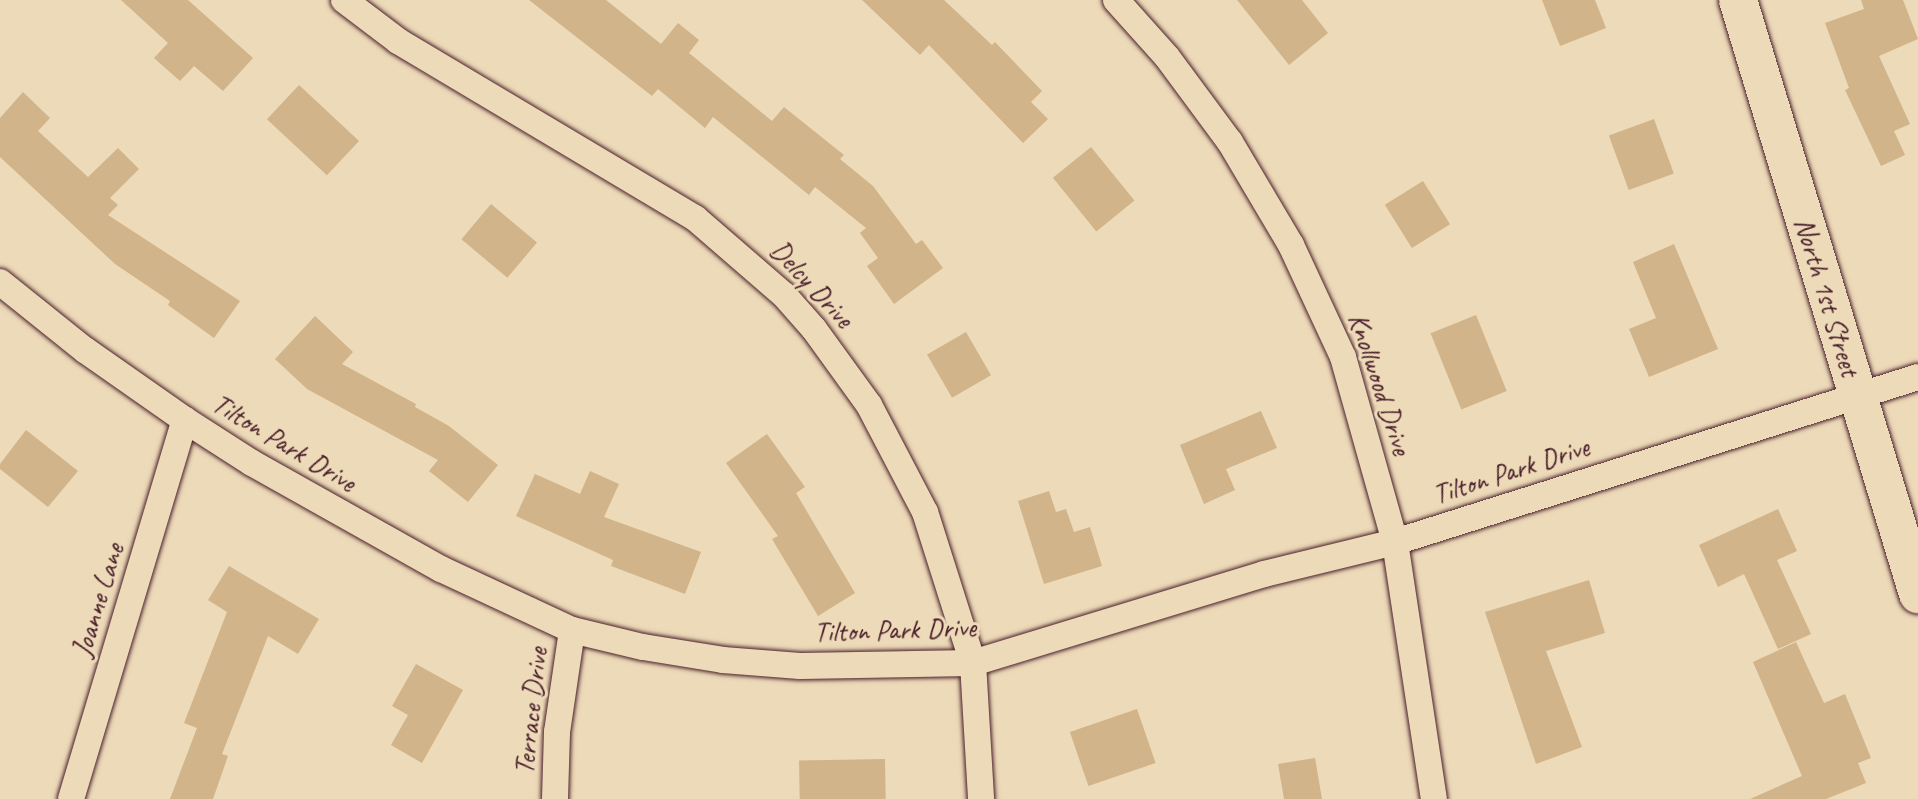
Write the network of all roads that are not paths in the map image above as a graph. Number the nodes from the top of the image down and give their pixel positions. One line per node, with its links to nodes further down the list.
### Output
1 (344, 0): 11 (street, Delcy Drive)
2 (1116, 0): 8 (street, Knollwood Drive)
3 (1738, 0): 6 (street, North 1st Street)
4 (0, 282): 7 (street, Tilton Park Drive)
5 (1918, 377): 6 (street, Tilton Park Drive)
6 (1856, 394): 8 (street, Tilton Park Drive); 9 (street, North 1st Street)
7 (185, 420): 10 (street, Tilton Park Drive); 12 (street, Joanne Lane)
8 (1395, 542): 11 (street, Tilton Park Drive); 15 (street, Knollwood Drive)
9 (1918, 594)
10 (572, 630): 11 (street, Tilton Park Drive); 13 (street, Terrace Drive)
11 (973, 663): 14 (street, Delcy Drive)
12 (71, 799)
13 (555, 799)
14 (981, 799)
15 (1434, 799)

